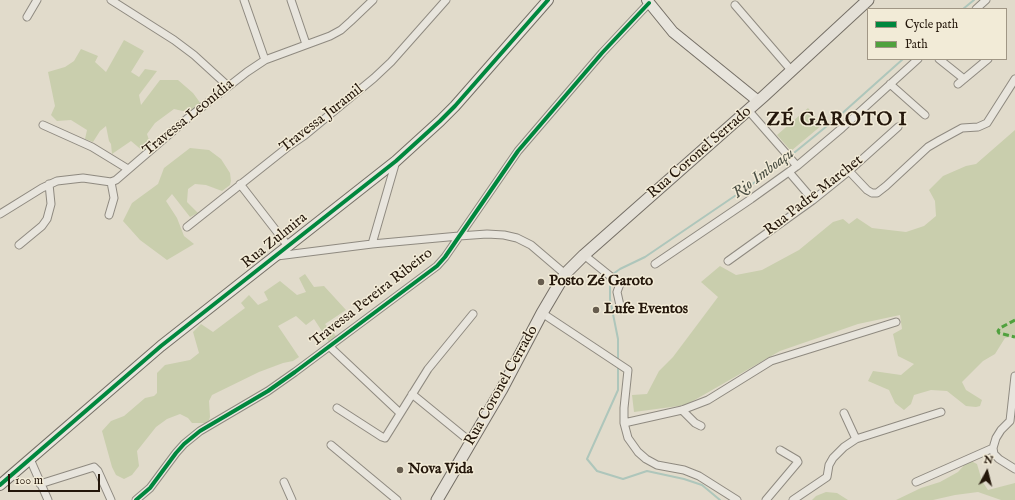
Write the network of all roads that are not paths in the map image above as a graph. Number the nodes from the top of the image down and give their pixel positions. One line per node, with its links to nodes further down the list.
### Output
1 (37, 0): 13 (street)
2 (111, 0): 22 (street)
3 (244, 0): 15 (street)
4 (292, 0): 14 (street)
5 (373, 0): 14 (street, Travessa Leonídia)
6 (446, 0): 35 (street, Travessa Juramil)
7 (548, 0): 28 (street, Rua Zulmira)
8 (868, 0): 19 (main road, Rua Coronel Serrado)
9 (986, 0): 12 (street)
10 (648, 2): 23 (street); 40 (street, Travessa Pereira Ribeiro)
11 (734, 5): 19 (street)
12 (977, 8)
13 (27, 17)
14 (306, 44): 15 (street, Travessa Leonídia)
15 (265, 60): 22 (street, Travessa Leonídia)
16 (917, 60): 21 (street)
17 (940, 60): 18 (street)
18 (987, 60)
19 (792, 70): 23 (main road, Rua Coronel Serrado)
20 (1015, 79): 31 (street)
21 (890, 84): 25 (street); 29 (street)
22 (228, 86): 30 (street, Travessa Leonídia)
23 (758, 101): 24 (main road, Rua Coronel Serrado)
24 (748, 110): 29 (street); 44 (main road, Rua Coronel Serrado)
25 (925, 115)
26 (43, 125): 30 (street)
27 (898, 127): 31 (street, Rua Padre Marchet)
28 (396, 161): 41 (street); 43 (street, Rua Zulmira)
29 (797, 166): 32 (street)
30 (128, 169): 33 (street, Travessa Leonídia)
31 (849, 171): 36 (street, Rua Padre Marchet)
32 (789, 172): 36 (street); 47 (street)
33 (111, 182): 34 (street); 38 (street)
34 (49, 184): 37 (street); 42 (street)
35 (240, 184): 39 (street, Travessa Juramil); 43 (street)
36 (814, 200): 46 (street, Rua Padre Marchet)
37 (0, 214)
38 (109, 215)
39 (187, 227)
40 (459, 236): 41 (street); 48 (street); 53 (street, Travessa Pereira Ribeiro)
41 (372, 244): 45 (street)
42 (19, 245)
43 (288, 246): 45 (street, Rua Zulmira)
44 (584, 255): 48 (main road, Rua Coronel Serrado); 49 (street)
45 (276, 256): 69 (street, Rua Zulmira)
46 (728, 261)
47 (655, 264)
48 (565, 274): 50 (main road, Rua Coronel Serrado)
49 (621, 310)
50 (542, 313): 61 (street); 65 (main road, Rua Coronel Cerrado)
51 (473, 314): 55 (street)
52 (896, 322): 57 (street)
53 (330, 347): 59 (street); 77 (street, Travessa Pereira Ribeiro)
54 (1015, 376): 62 (street)
55 (412, 394): 59 (street); 65 (street)
56 (336, 408): 59 (street)
57 (682, 410): 61 (street); 63 (street)
58 (941, 412): 64 (street)
59 (400, 413)
60 (844, 413): 64 (street)
61 (624, 423): 81 (street)
62 (1012, 424): 67 (street)
63 (701, 426)
64 (856, 439): 83 (street)
65 (472, 443): 80 (main road, Rua Coronel Cerrado)
66 (331, 445): 79 (street)
67 (993, 448): 70 (street); 72 (street)
68 (780, 450): 82 (street)
69 (30, 459): 73 (street); 74 (street, Rua Zulmira)
70 (1015, 469)
71 (284, 482): 78 (street)
72 (916, 482)
73 (40, 484): 75 (street); 76 (street)
74 (0, 485)
75 (48, 500)
76 (111, 500)
77 (136, 500)
78 (292, 500)
79 (397, 500)
80 (437, 500)
81 (736, 500)
82 (766, 500)
83 (793, 500)

